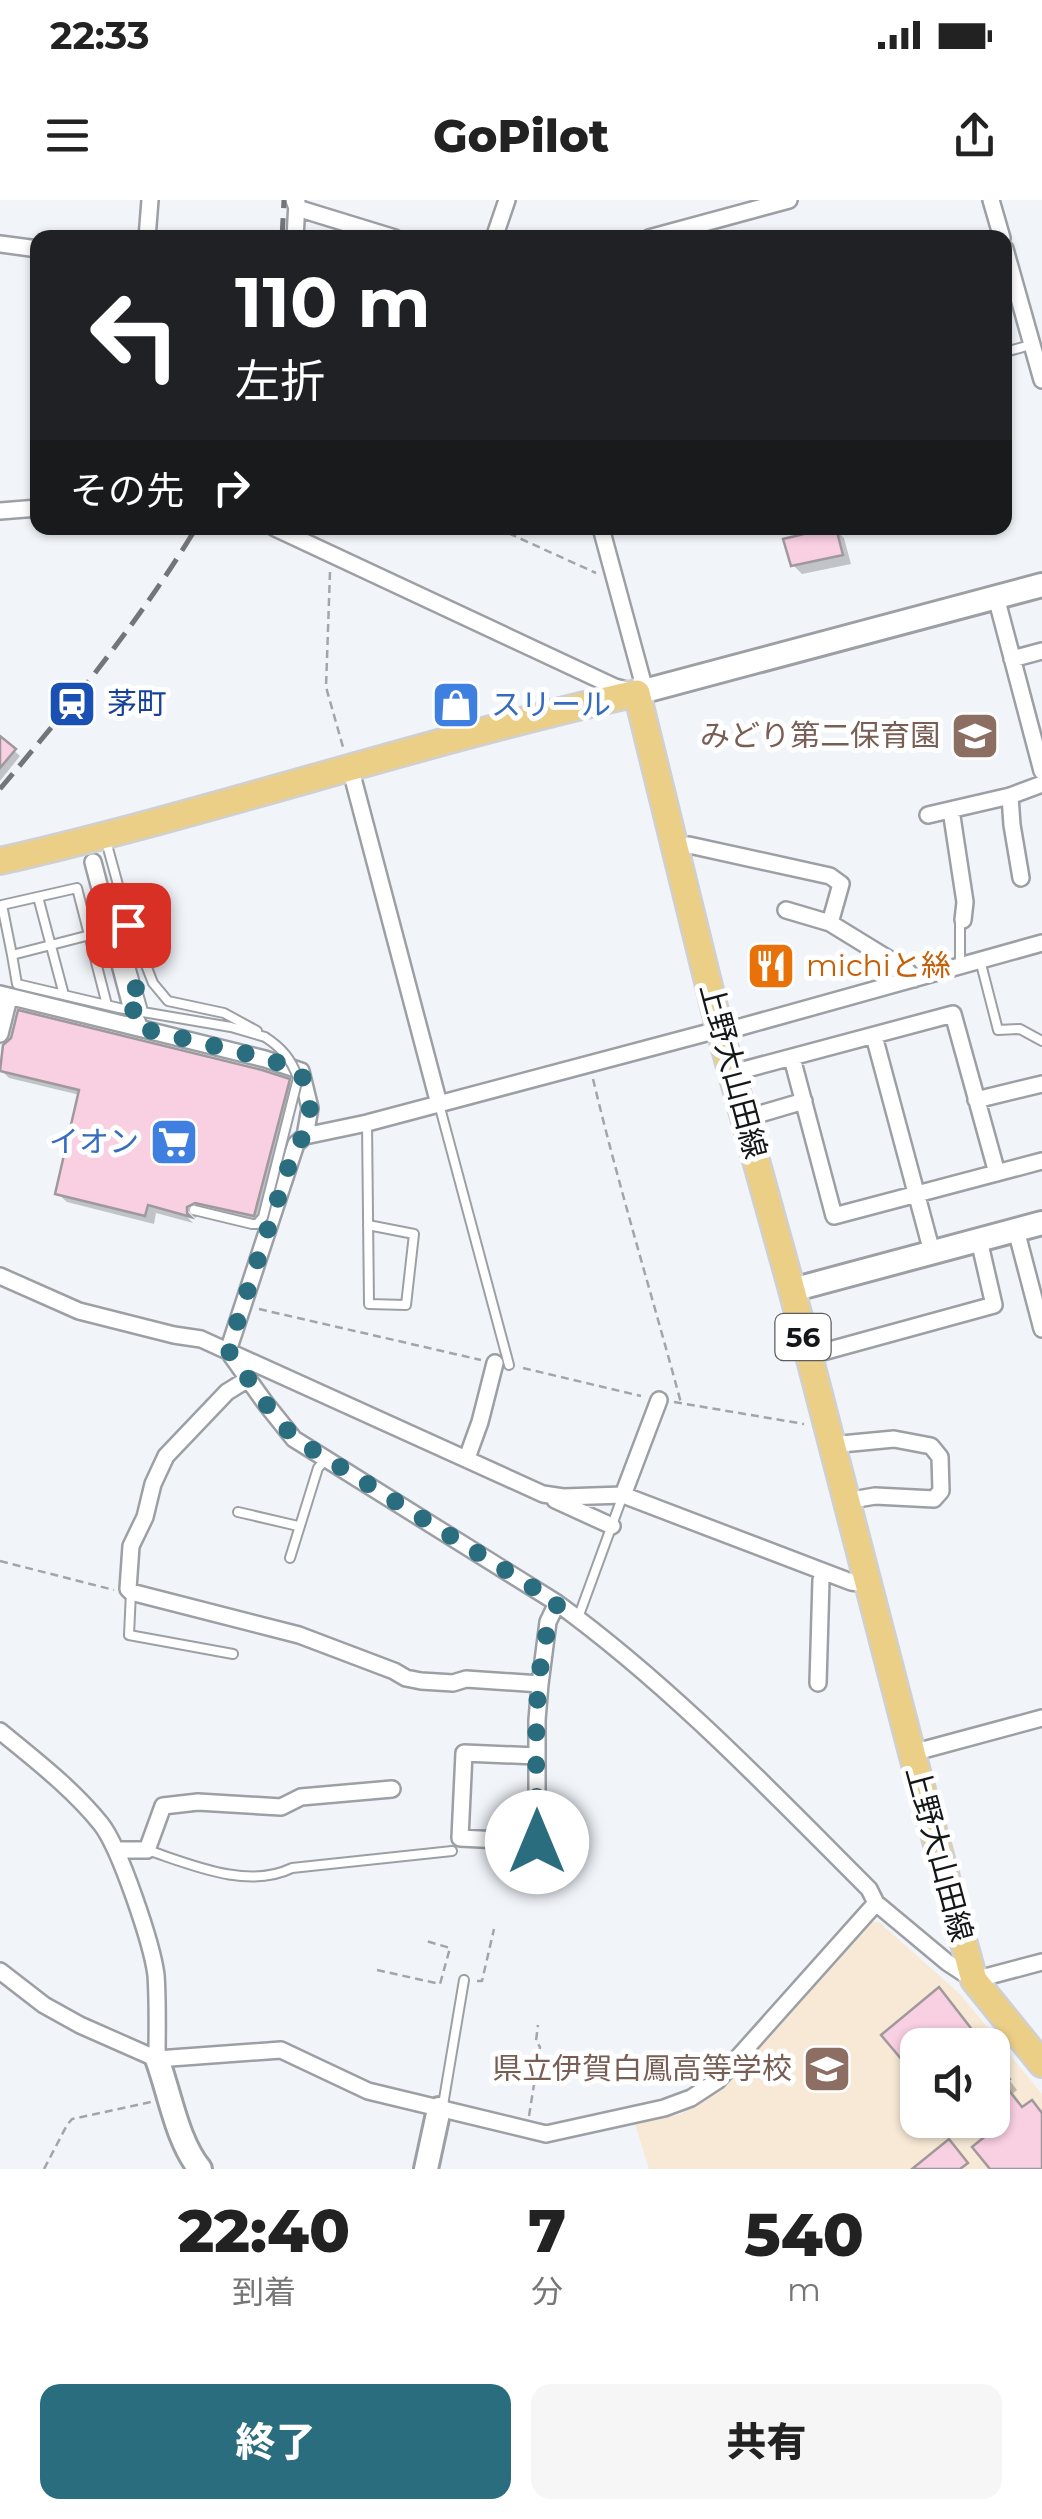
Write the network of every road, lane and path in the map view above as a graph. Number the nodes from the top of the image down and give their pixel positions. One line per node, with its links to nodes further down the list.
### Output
1 (150, 200): 6 (street)
2 (507, 200): 9 (street)
3 (789, 200): 10 (street)
4 (991, 200): 11 (street)
5 (296, 203): 7 (street); 8 (street)
6 (148, 230)
7 (295, 230)
8 (372, 230)
9 (497, 230)
10 (678, 230)
11 (1000, 230)
12 (0, 244): 13 (street)
13 (30, 248)
14 (1012, 270): 15 (street)
15 (1038, 346): 16 (lane); 17 (street)
16 (1012, 350)
17 (1042, 380)
18 (30, 509): 19 (street)
19 (0, 511)
20 (291, 535): 23 (street)
21 (512, 535): 24 (path)
22 (603, 535): 24 (street)
23 (330, 552): 29 (street); 30 (path)
24 (616, 582): 29 (street)
25 (1042, 584): 26 (street)
26 (996, 597): 28 (street); 29 (street)
27 (1042, 650): 28 (street)
28 (1012, 659): 31 (street)
29 (637, 693): 30 (main road); 37 (main road, 上野大山田線 / 56)
30 (350, 767): 36 (main road); 72 (street)
31 (1042, 771)
32 (1042, 784): 33 (street)
33 (1010, 796): 34 (street); 40 (street)
34 (951, 810): 35 (street); 43 (street)
35 (928, 816)
36 (106, 836): 38 (main road); 45 (lane)
37 (676, 850): 44 (street); 62 (main road, 上野大山田線 / 56)
38 (0, 862)
39 (93, 862): 46 (street)
40 (1021, 878)
41 (38, 897): 47 (lane); 50 (lane); 51 (lane)
42 (786, 910): 44 (street)
43 (963, 920): 53 (lane)
44 (830, 923): 54 (street)
45 (128, 925): 46 (lane); 48 (lane)
46 (105, 932): 47 (lane); 59 (street)
47 (90, 936): 50 (lane); 58 (lane)
48 (130, 943): 59 (lane); 64 (lane)
49 (1042, 943): 52 (street)
50 (50, 946): 51 (lane); 56 (lane)
51 (12, 955): 56 (lane)
52 (980, 960): 53 (street); 65 (lane)
53 (960, 966): 54 (street)
54 (915, 979): 62 (street)
55 (0, 994): 60 (street)
56 (64, 995): 58 (lane)
57 (0, 1004): 61 (street)
58 (106, 1005): 59 (lane)
59 (131, 1010): 60 (street); 64 (lane)
60 (140, 1028): 75 (street)
61 (3, 1031)
62 (720, 1031): 67 (street); 68 (main road, 上野大山田線 / 56)
63 (874, 1036): 66 (street); 70 (street); 78 (street)
64 (265, 1037): 79 (lane, bridge)
65 (1042, 1041)
66 (792, 1058): 68 (street); 71 (street)
67 (590, 1063): 72 (street); 94 (path)
68 (732, 1073): 73 (main road, 上野大山田線 / 56)
69 (1042, 1084): 70 (street)
70 (976, 1100): 77 (street)
71 (804, 1101): 73 (street); 78 (street)
72 (439, 1104): 74 (street); 91 (lane)
73 (746, 1118): 86 (main road, 上野大山田線 / 56)
74 (367, 1123): 75 (street); 81 (lane)
75 (305, 1136): 87 (street)
76 (1042, 1161): 77 (street)
77 (996, 1173): 78 (street)
78 (916, 1194): 84 (street)
79 (194, 1210)
80 (1042, 1223): 82 (street)
81 (368, 1225): 81 (lane)
82 (1016, 1230): 83 (street); 88 (street)
83 (978, 1240): 84 (street); 90 (street)
84 (932, 1252): 86 (street)
85 (0, 1276): 89 (street)
86 (792, 1290): 90 (main road, 上野大山田線 / 56)
87 (243, 1305): 89 (street); 91 (path)
88 (1042, 1329)
89 (228, 1350): 92 (street); 96 (street)
90 (808, 1356): 95 (main road, 上野大山田線 / 56)
91 (502, 1364): 93 (path); 96 (street)
92 (248, 1380): 97 (street); 108 (street)
93 (659, 1400): 94 (path); 99 (street)
94 (681, 1404): 95 (path)
95 (829, 1434): 100 (main road, 上野大山田線 / 56); 100 (street)
96 (467, 1458): 98 (street)
97 (326, 1459): 102 (lane); 109 (street)
98 (543, 1494): 99 (street); 103 (street)
99 (624, 1494): 103 (lane); 106 (street)
100 (846, 1501): 107 (main road, 上野大山田線 / 56)
101 (238, 1512): 102 (lane)
102 (298, 1526): 104 (lane)
103 (612, 1526): 110 (lane)
104 (290, 1558)
105 (0, 1561): 108 (path)
106 (826, 1572): 107 (street); 112 (street)
107 (868, 1584): 116 (main road, 上野大山田線 / 56)
108 (131, 1592): 111 (lane); 113 (street)
109 (558, 1603): 110 (street); 113 (street)
110 (578, 1618): 122 (street)
111 (233, 1654)
112 (818, 1683)
113 (540, 1684): 117 (street)
114 (1042, 1718): 116 (street)
115 (0, 1730): 119 (street)
116 (912, 1754): 129 (main road, 上野大山田線 / 56)
117 (538, 1756): 117 (street)
118 (392, 1789): 120 (street)
119 (116, 1850): 120 (street); 131 (street)
120 (147, 1850): 121 (lane)
121 (452, 1851)
122 (876, 1903): 129 (street); 135 (street)
123 (494, 1928): 128 (path)
124 (426, 1941): 126 (path)
125 (1042, 1962): 129 (street)
126 (377, 1970)
127 (0, 1971): 131 (street)
128 (464, 1980): 134 (lane)
129 (974, 1980): 132 (main road, 上野大山田線 / 56)
130 (538, 2025): 135 (path)
131 (158, 2059): 133 (street); 134 (street)
132 (1042, 2064)
133 (171, 2097): 136 (path); 137 (street)
134 (441, 2109): 135 (street); 138 (street)
135 (526, 2129)
136 (44, 2169)
137 (200, 2169)
138 (426, 2169)

